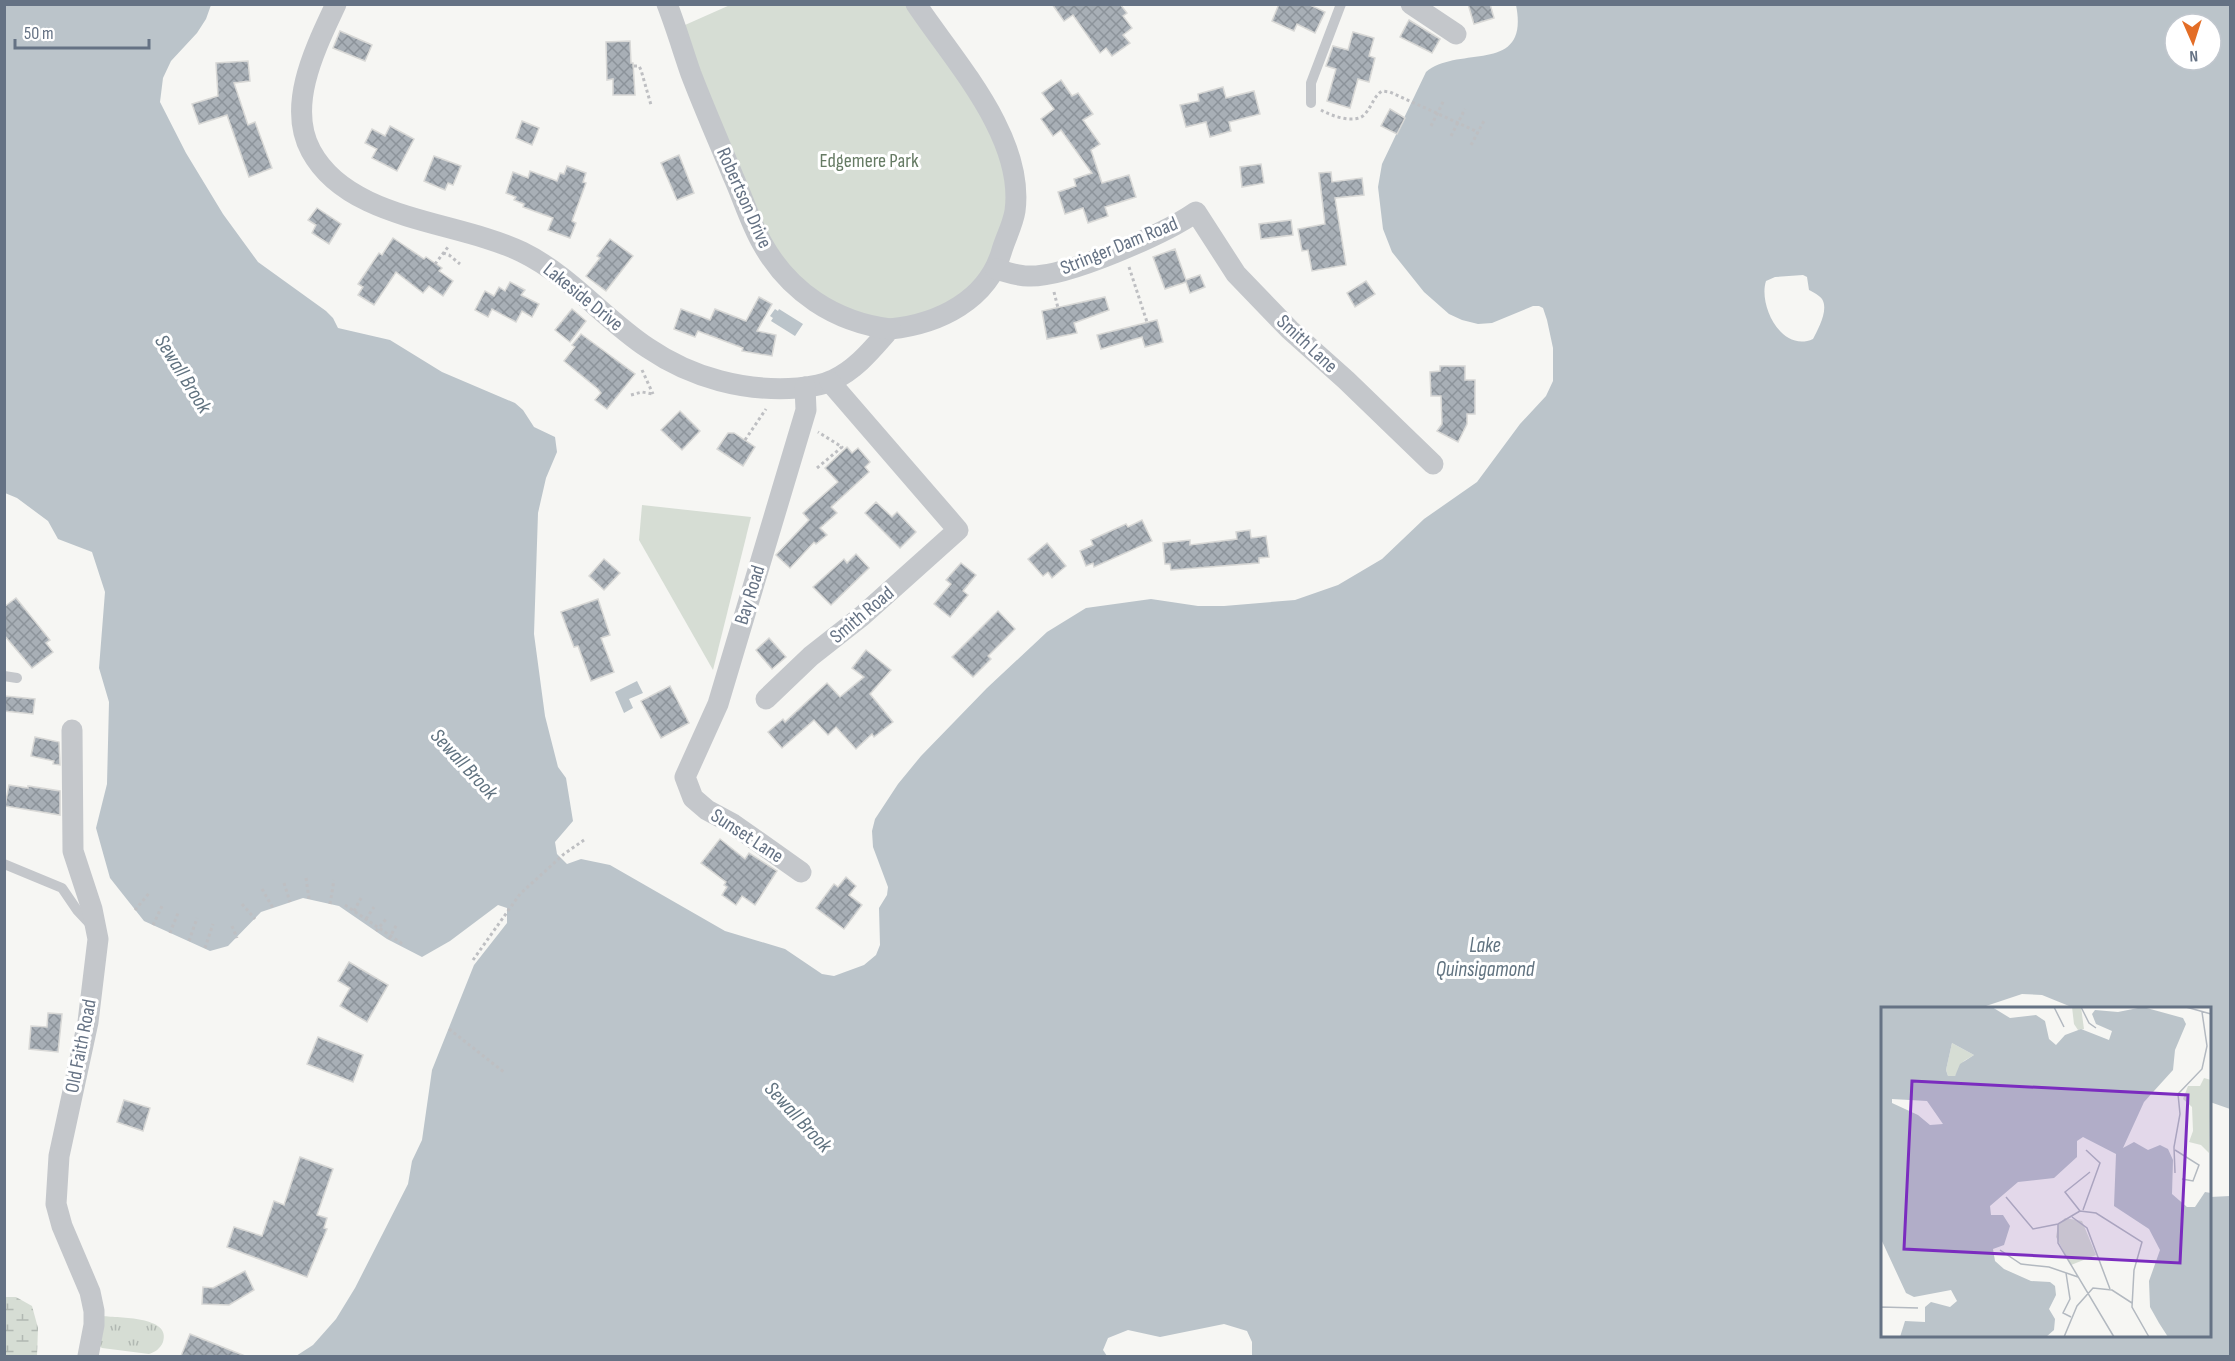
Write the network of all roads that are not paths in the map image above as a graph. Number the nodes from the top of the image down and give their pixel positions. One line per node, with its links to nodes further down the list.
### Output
1 (336, 4): 12 (street, Lakeside Drive)
2 (667, 4): 10 (street, Robertson Drive)
3 (916, 4): 9 (street)
4 (1341, 4): 7 (lane)
5 (1411, 4): 6 (street)
6 (1456, 34)
7 (1311, 103)
8 (1196, 212): 9 (street, Stringer Dam Road); 13 (street, Smith Lane)
9 (996, 269): 10 (street)
10 (890, 329): 11 (street)
11 (830, 382): 12 (street, Lakeside Drive); 16 (street, Smith Road)
12 (805, 387): 18 (street, Bay Road)
13 (1433, 464)
14 (4, 676): 15 (lane)
15 (17, 678)
16 (766, 699)
17 (72, 730): 21 (street, Old Faith Road)
18 (693, 798): 20 (street, Sunset Lane)
19 (4, 864): 21 (lane)
20 (801, 872)
21 (96, 931): 22 (street, Old Faith Road)
22 (88, 1356)

